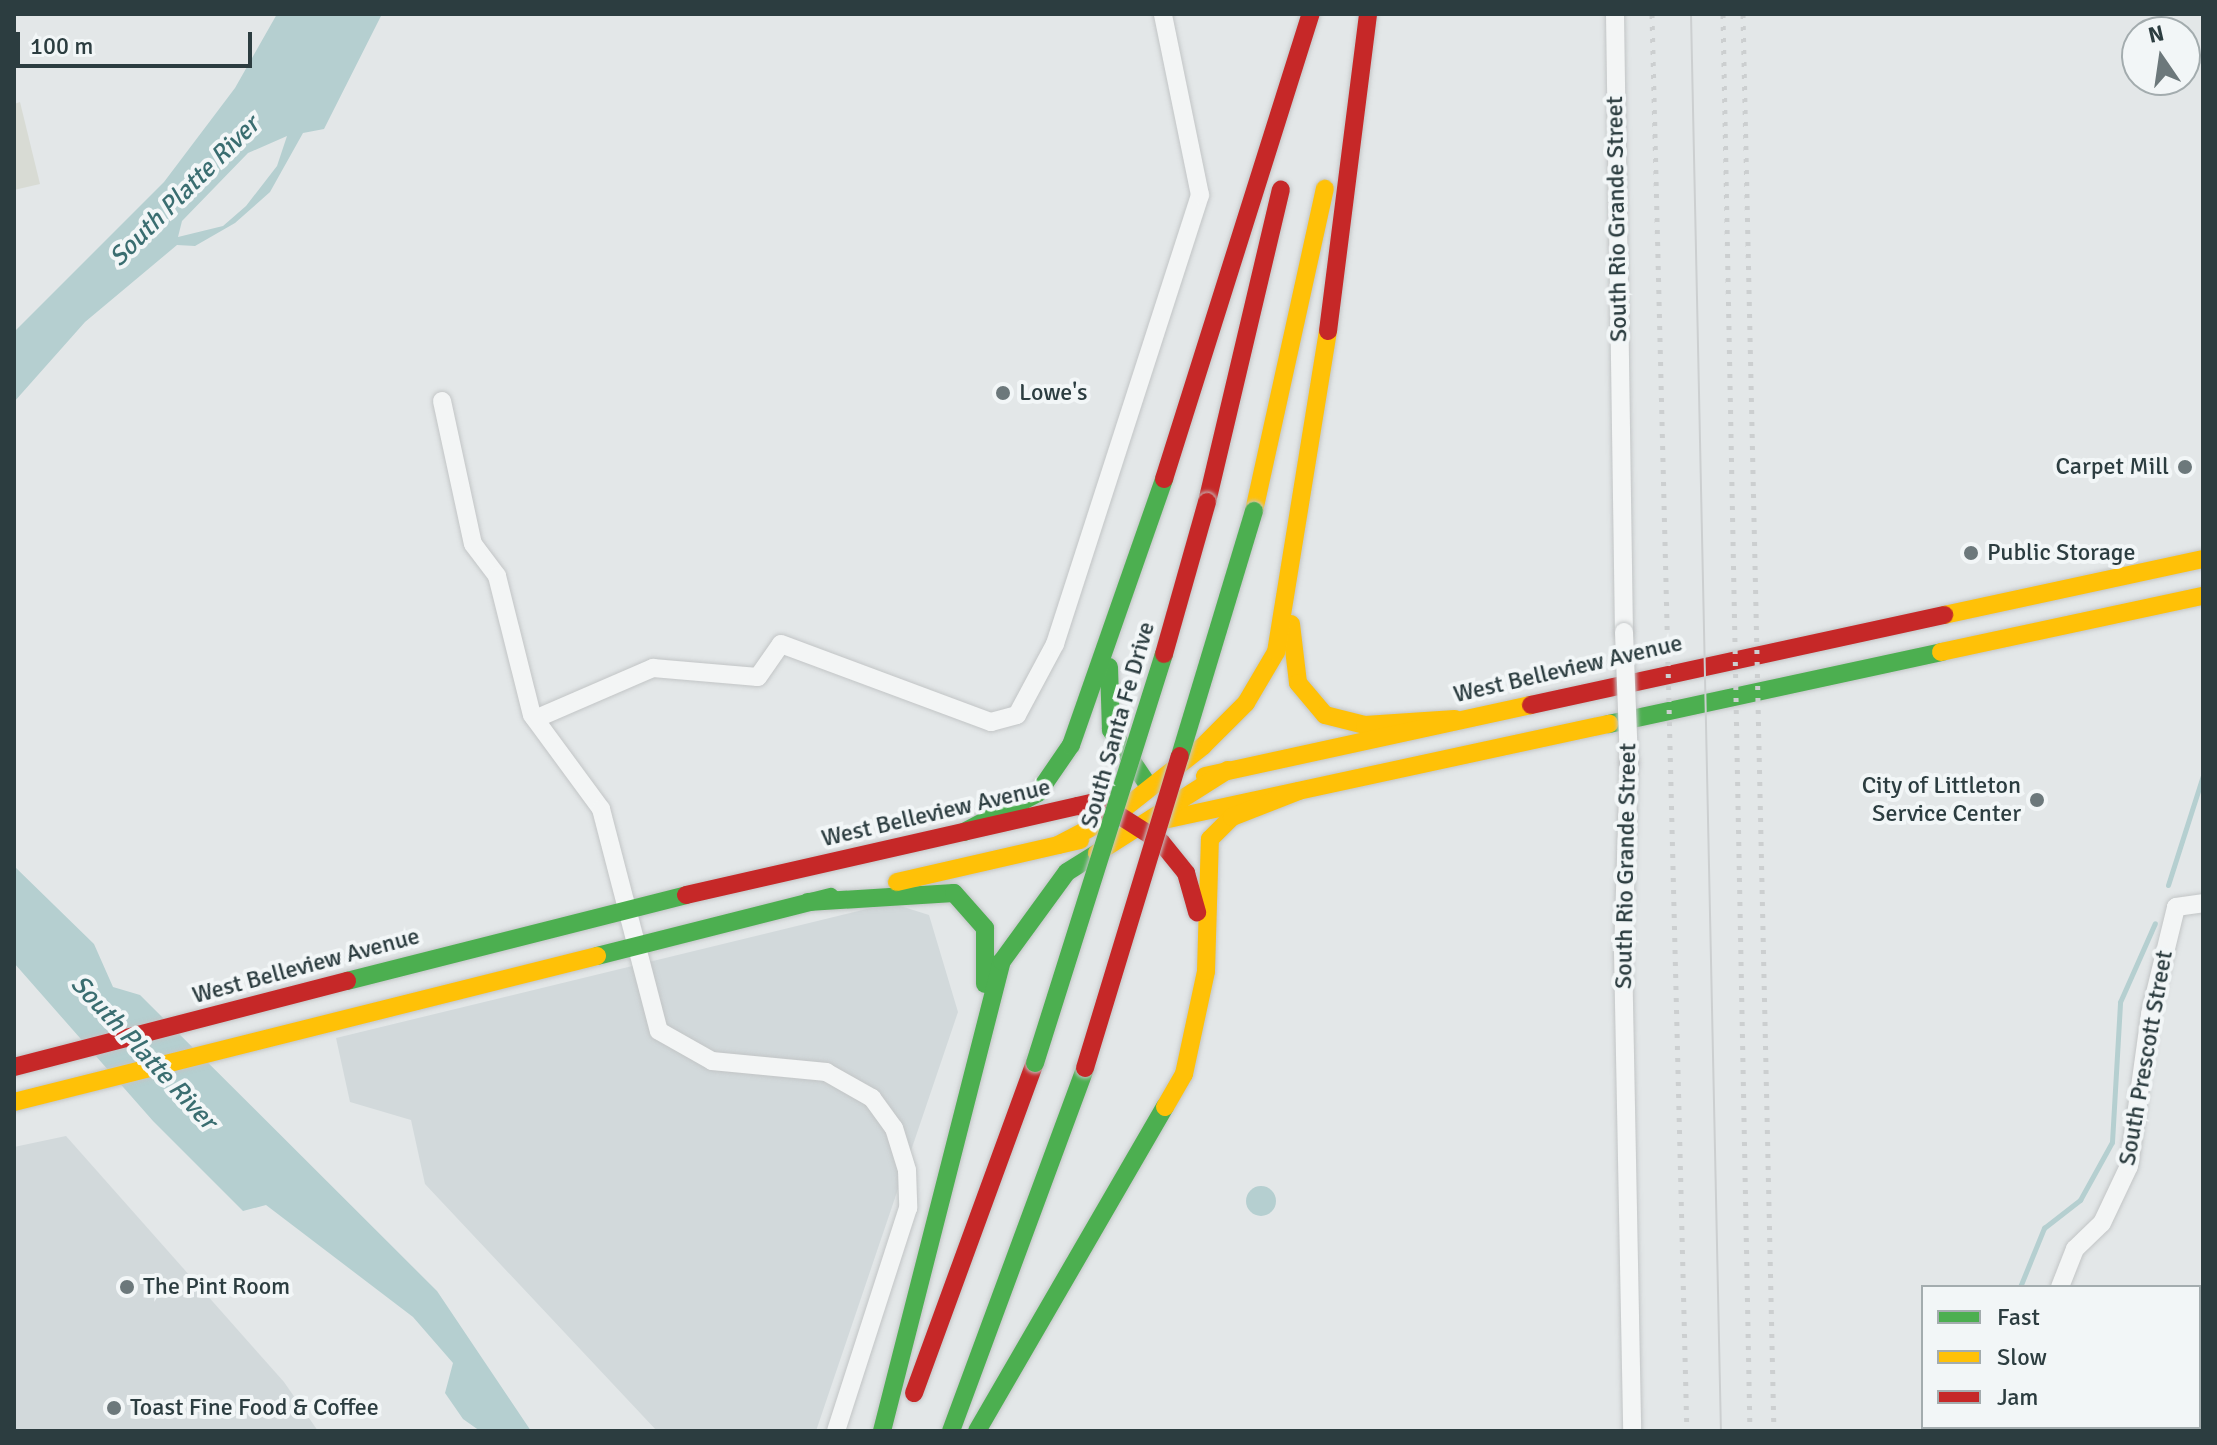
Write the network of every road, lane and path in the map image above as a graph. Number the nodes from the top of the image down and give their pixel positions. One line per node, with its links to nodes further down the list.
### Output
1 (1163, 14): 11 (street)
2 (1311, 14): 10 (main road)
3 (1319, 14): 34 (main road, South Santa Fe Drive, bridge)
4 (1368, 14): 8 (main road); 35 (main road, bridge)
5 (1615, 14): 37 (street, South Rio Grande Street, bridge)
6 (442, 401): 11 (street)
7 (2203, 559): 12 (main road, West Belleview Avenue)
8 (1291, 592): 12 (main road); 14 (main road)
9 (2203, 596): 15 (main road)
10 (1122, 604): 14 (main road); 21 (main road)
11 (535, 719): 25 (street)
12 (1455, 719): 13 (main road, West Belleview Avenue)
13 (1228, 770): 14 (main road, West Belleview Avenue); 16 (main road)
14 (1152, 789): 16 (main road); 17 (main road, West Belleview Avenue); 19 (main road)
15 (1299, 791): 18 (main road); 30 (main road)
16 (1171, 803): 18 (main road); 20 (main road)
17 (1078, 806): 19 (main road); 21 (main road, West Belleview Avenue)
18 (1198, 813): 20 (main road)
19 (1117, 814): 20 (main road); 22 (main road)
20 (1138, 826): 22 (main road); 27 (main road); 30 (main road)
21 (964, 832): 25 (main road, West Belleview Avenue)
22 (1058, 845): 23 (main road)
23 (808, 902): 26 (main road); 27 (main road)
24 (2203, 903): 31 (street, South Prescott Street)
25 (627, 908): 26 (street); 28 (main road, West Belleview Avenue)
26 (635, 941): 29 (main road); 32 (street)
27 (976, 1045): 33 (main road)
28 (14, 1067)
29 (14, 1102)
30 (1170, 1104): 36 (main road)
31 (2061, 1285)
32 (836, 1431)
33 (882, 1431)
34 (899, 1431)
35 (951, 1431)
36 (977, 1431)
37 (1632, 1431)

